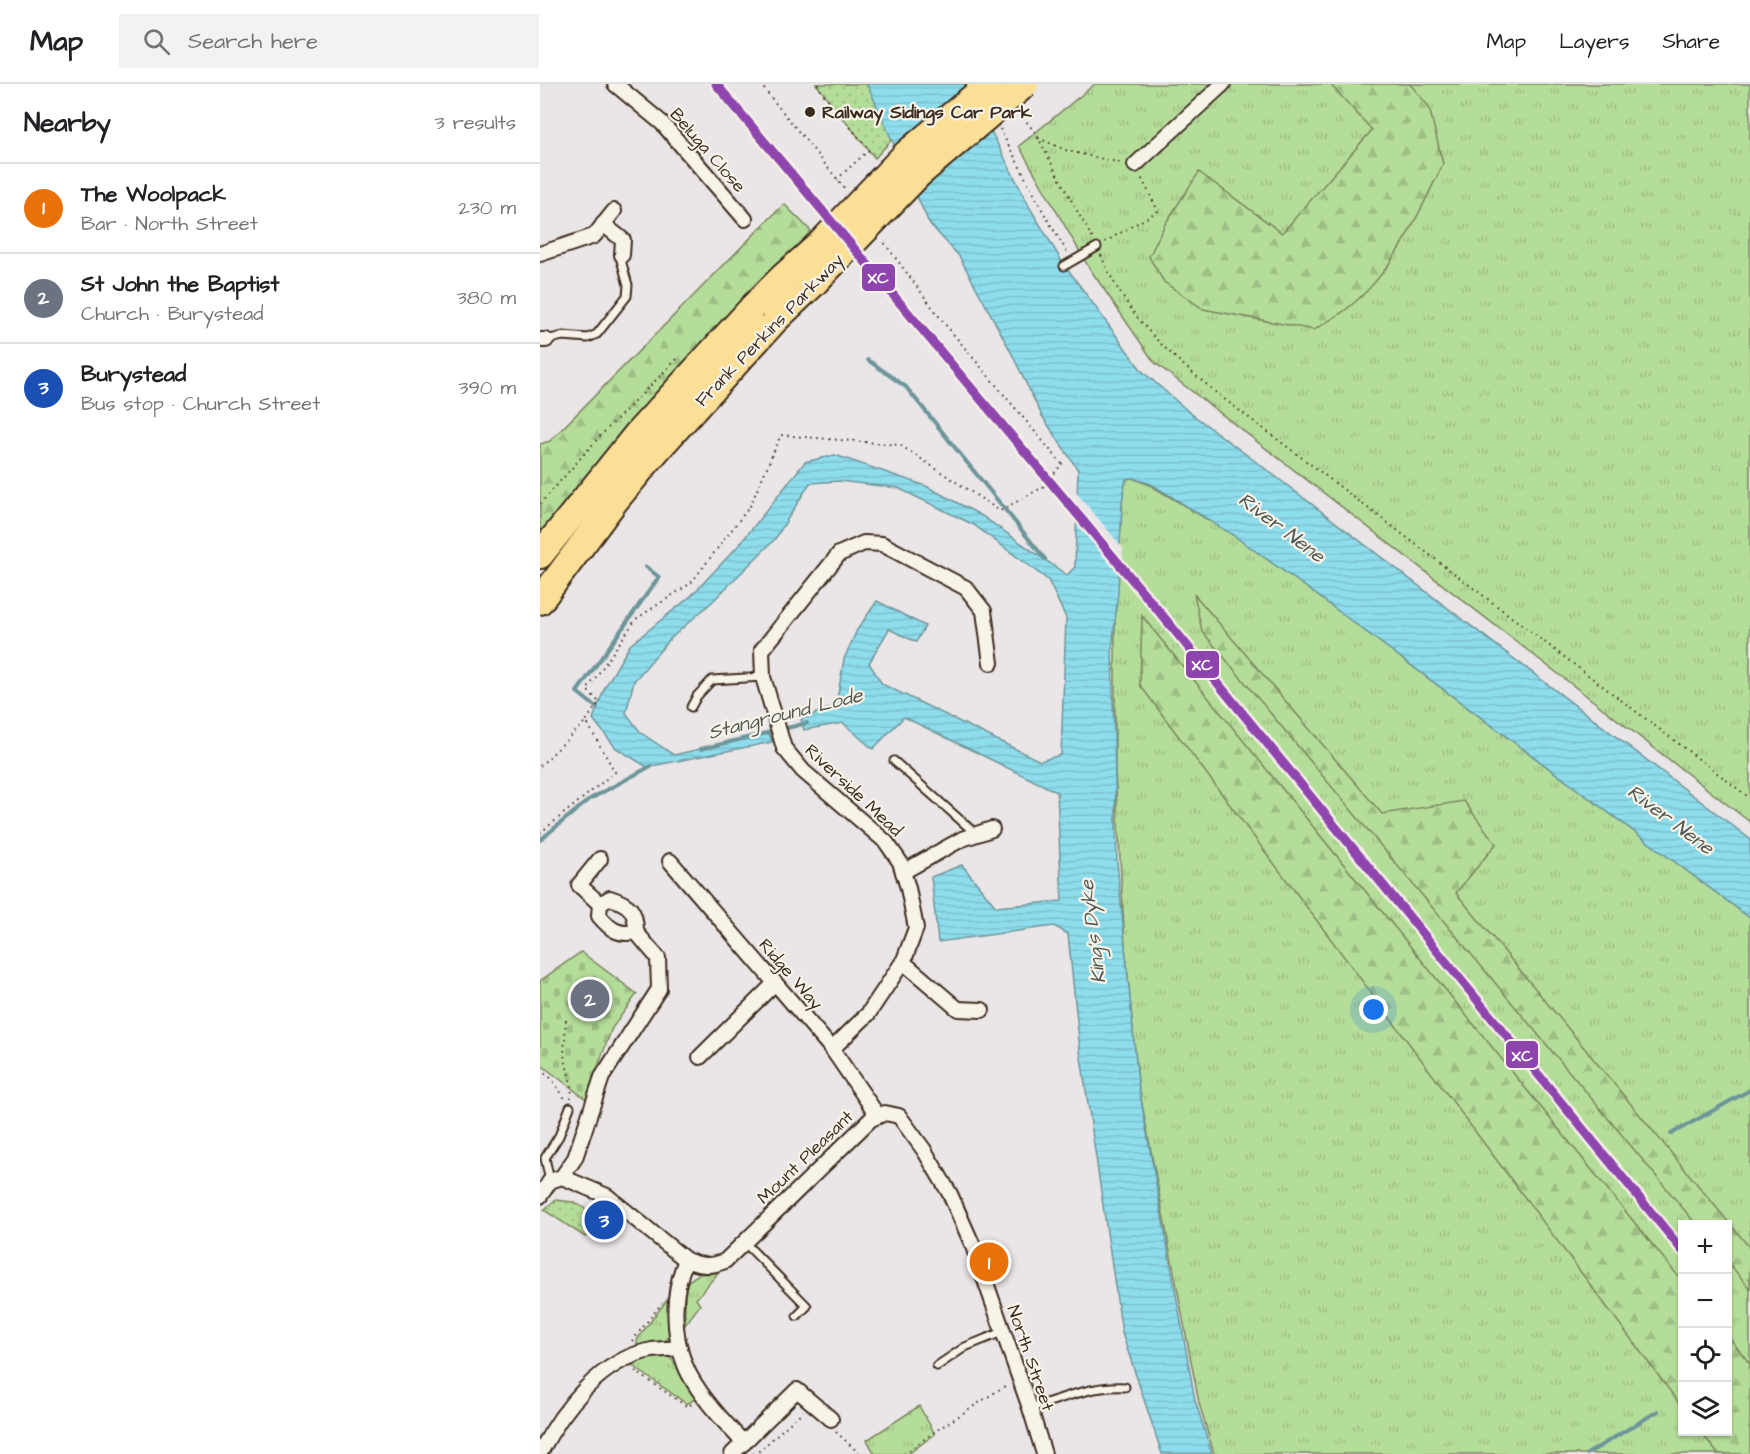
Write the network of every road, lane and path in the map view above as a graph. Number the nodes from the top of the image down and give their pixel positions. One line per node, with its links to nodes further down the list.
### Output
1 (615, 84): 12 (street, Beluga Close)
2 (760, 84): 9 (path)
3 (818, 84): 9 (path)
4 (989, 84): 23 (highway, Frank Perkins Parkway, bridge)
5 (1025, 84): 24 (highway, Frank Perkins Parkway, bridge)
6 (1223, 84): 7 (street)
7 (1135, 165): 16 (path); 16 (path)
8 (1021, 171): 15 (path)
9 (837, 178): 10 (path)
10 (851, 198)
11 (614, 211): 13 (street)
12 (745, 219)
13 (603, 224): 17 (street); 18 (street)
14 (880, 236): 28 (path)
15 (1075, 247)
16 (1097, 247): 19 (lane); 31 (path)
17 (540, 254)
18 (622, 255): 20 (lane)
19 (1064, 266)
20 (543, 340)
21 (679, 358): 22 (path)
22 (540, 504)
23 (540, 555)
24 (540, 601)
25 (991, 663): 26 (street, Riverside Mead)
26 (763, 677): 27 (lane); 37 (street, Riverside Mead)
27 (692, 707)
28 (586, 721): 30 (path); 33 (path)
29 (894, 761): 34 (lane)
30 (540, 766)
31 (1750, 798)
32 (992, 829): 34 (street)
33 (540, 833)
34 (976, 834): 37 (street)
35 (600, 859): 38 (street)
36 (670, 861): 41 (street, Ridge Way)
37 (903, 872): 40 (street, Riverside Mead)
38 (600, 904): 39 (street); 39 (street)
39 (636, 932): 50 (street)
40 (903, 962): 42 (street); 44 (street, Riverside Mead)
41 (775, 983): 44 (street, Ridge Way); 45 (street)
42 (982, 1010)
43 (566, 1020): 47 (path)
44 (832, 1049): 48 (street, Ridge Way)
45 (700, 1057)
46 (540, 1070): 47 (path)
47 (570, 1107): 50 (lane)
48 (878, 1116): 49 (street, Mount Pleasant); 52 (street, Mount Pleasant)
49 (899, 1116): 55 (street, North Street)
50 (556, 1179): 51 (street); 53 (street)
51 (540, 1197)
52 (744, 1242): 53 (street, Mount Pleasant); 54 (lane)
53 (686, 1260): 56 (street)
54 (797, 1316)
55 (1002, 1332): 57 (lane); 58 (street, North Street)
56 (680, 1348): 63 (street); 64 (street)
57 (937, 1366)
58 (1018, 1378): 60 (street, North Street); 68 (path)
59 (1125, 1387): 60 (lane)
60 (1030, 1408): 69 (street, North Street)
61 (810, 1409): 66 (path)
62 (832, 1424): 63 (street); 67 (path)
63 (744, 1443): 65 (street)
64 (540, 1453)
65 (732, 1454)
66 (753, 1454)
67 (860, 1454)
68 (904, 1454)
69 (1044, 1454)

